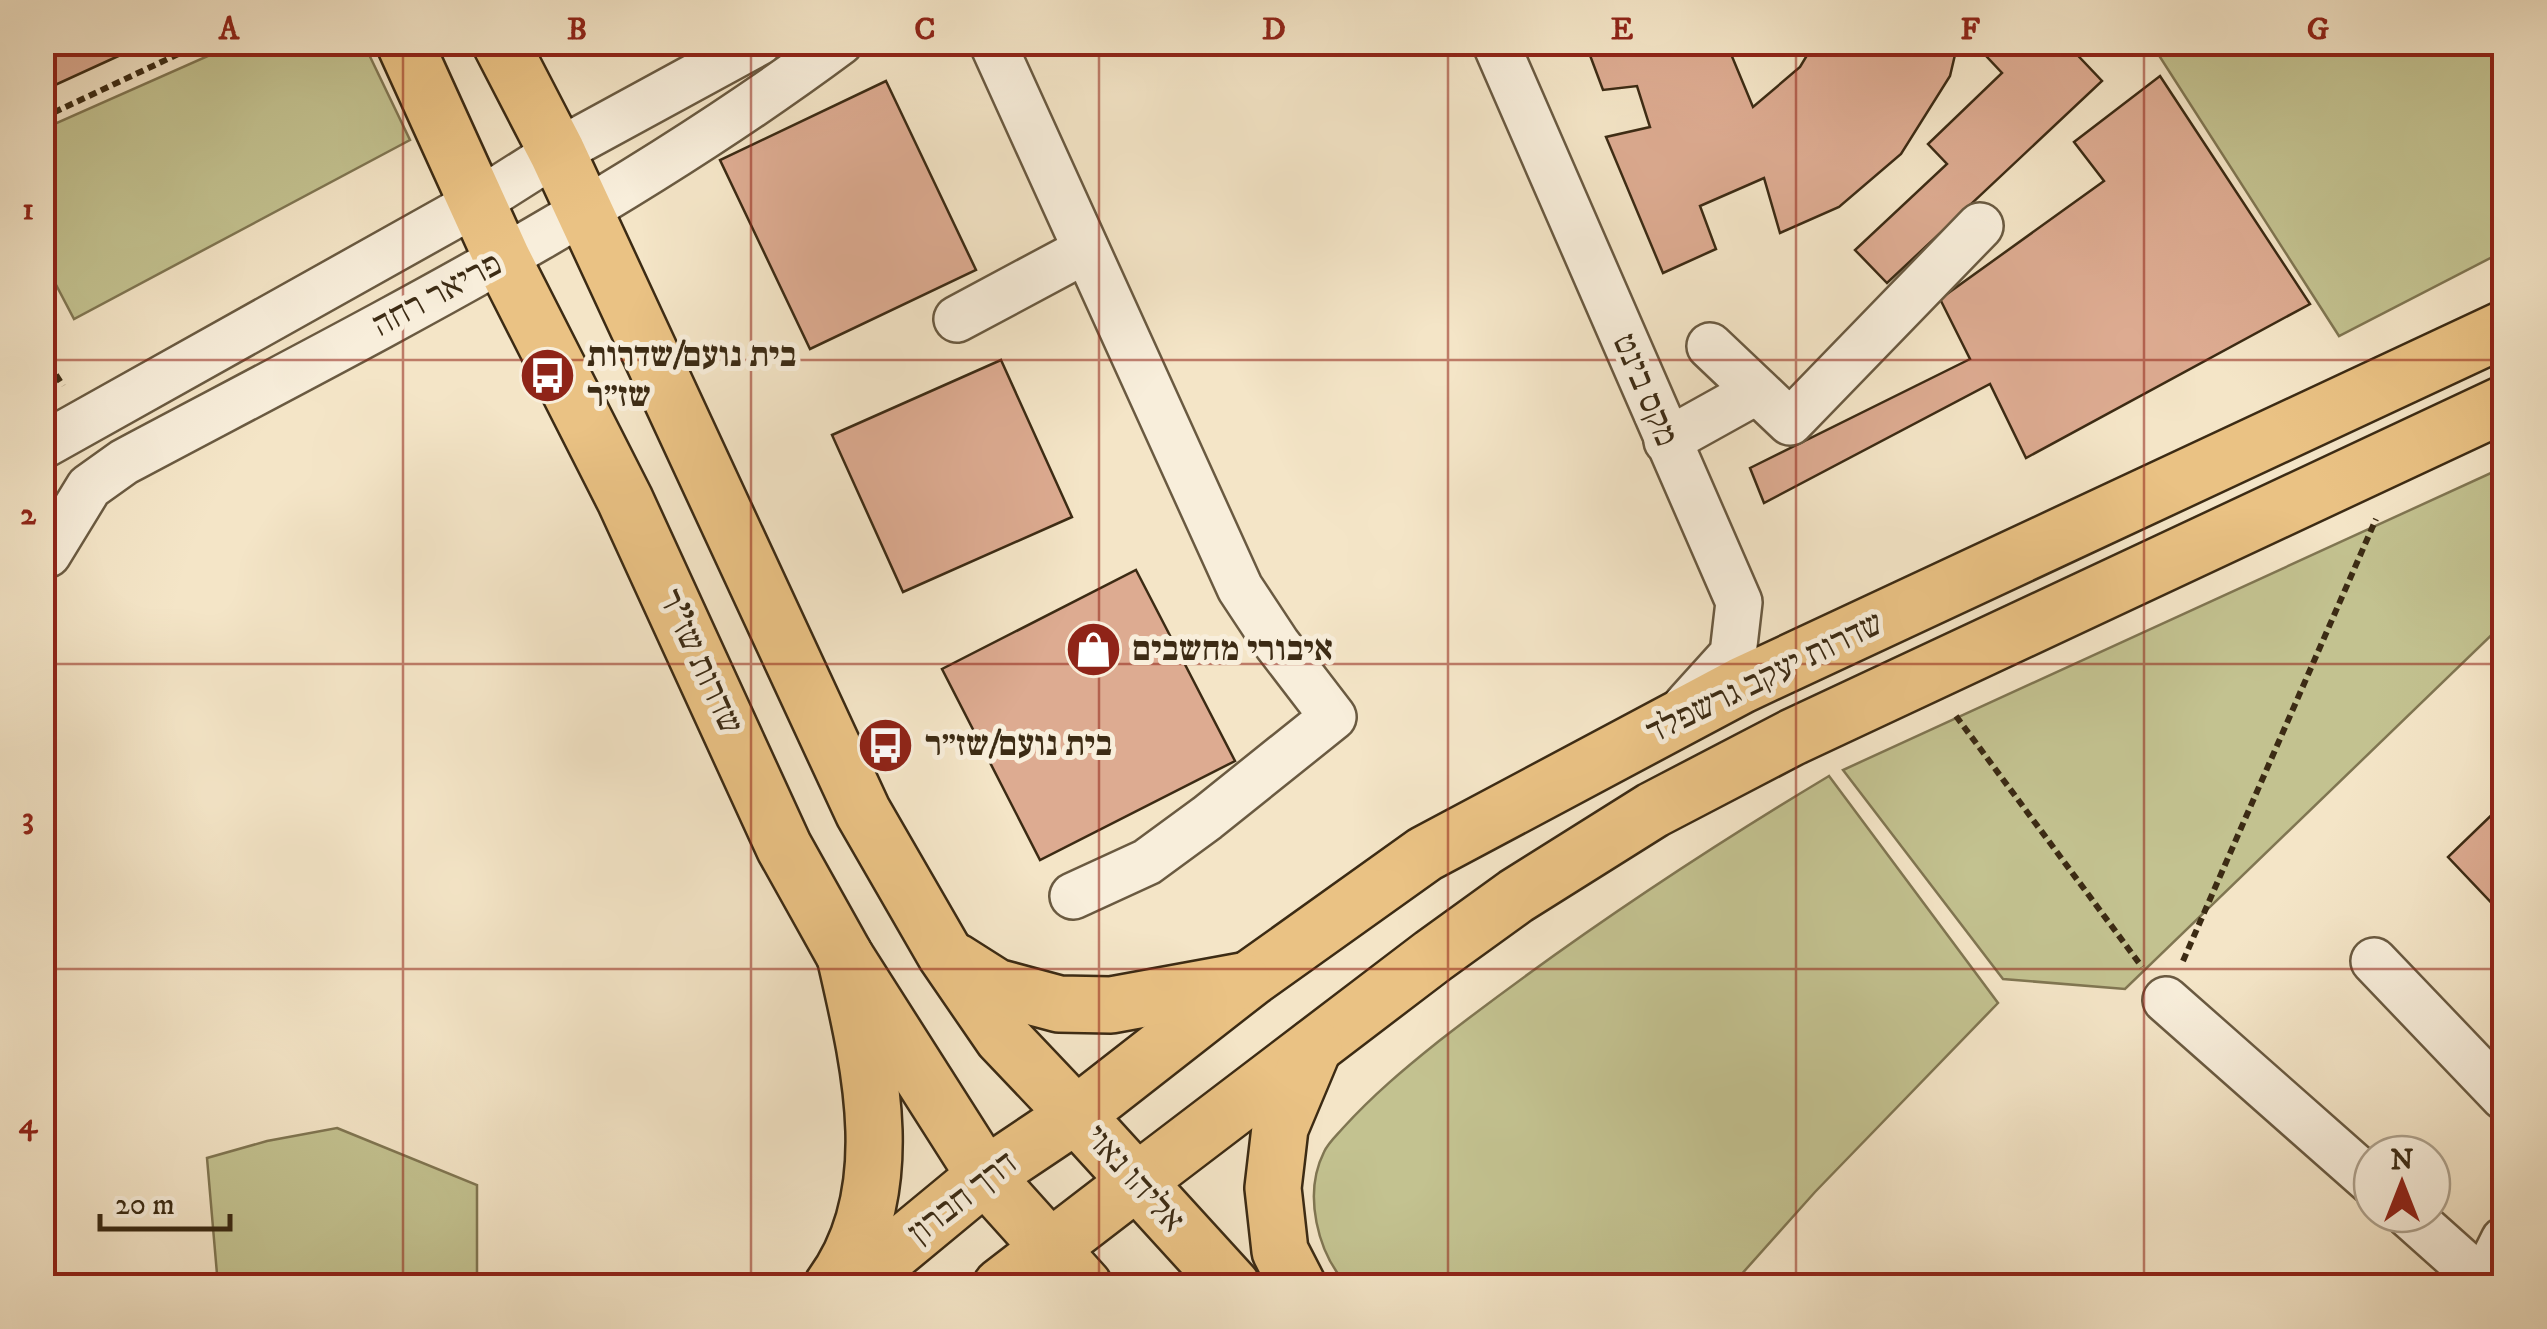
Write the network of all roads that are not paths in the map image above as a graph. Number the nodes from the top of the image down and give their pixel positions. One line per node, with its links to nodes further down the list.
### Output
1 (404, 42): 8 (main road, שדרות שז"ר)
2 (500, 42): 7 (main road)
3 (759, 42): 7 (street, פריאר רחה)
4 (840, 42): 9 (street, פריאר רחה)
5 (992, 42): 11 (street)
6 (1495, 42): 18 (street, מקס בינט)
7 (557, 152): 8 (street, פריאר רחה); 9 (main road)
8 (478, 202): 12 (main road, שדרות שז"ר); 19 (street, פריאר רחה)
9 (584, 210): 12 (street, פריאר רחה); 24 (main road)
10 (1980, 226): 16 (street)
11 (1086, 250): 13 (street); 23 (street)
12 (503, 260): 21 (street, פריאר רחה); 25 (main road, שדרות שז"ר)
13 (956, 319)
14 (2504, 329): 22 (main road, שדרות יעקב גרשפלד)
15 (1710, 346): 16 (street)
16 (1757, 391): 18 (street)
17 (2504, 404): 29 (main road, שדרות יעקב גרשפלד)
18 (1667, 442): 22 (street, מקס בינט)
19 (42, 446)
20 (42, 497): 21 (street)
21 (45, 562)
22 (1670, 724): 27 (main road, שדרות יעקב גרשפלד)
23 (1073, 896)
24 (946, 954): 27 (main road); 31 (main road)
25 (845, 956): 33 (main road, שדרות שז"ר); 39 (main road)
26 (2374, 960): 30 (street)
27 (1250, 980): 31 (main road, שדרות יעקב גרשפלד)
28 (2166, 1000): 32 (street)
29 (1314, 1047): 34 (main road, שדרות יעקב גרשפלד); 43 (main road)
30 (2504, 1097)
31 (1076, 1115): 33 (main road, דרך חברון); 34 (main road, אליהו נאוי)
32 (2352, 1164)
33 (985, 1176): 37 (main road, שדרות שז"ר); 40 (main road, דרך חברון)
34 (1135, 1182): 37 (main road); 42 (main road, אליהו נאוי)
35 (2429, 1234): 38 (street)
36 (2504, 1240): 38 (street)
37 (1068, 1267): 41 (main road)
38 (2482, 1284)
39 (832, 1286)
40 (852, 1286)
41 (1001, 1286)
42 (1232, 1286)
43 (1298, 1286)

